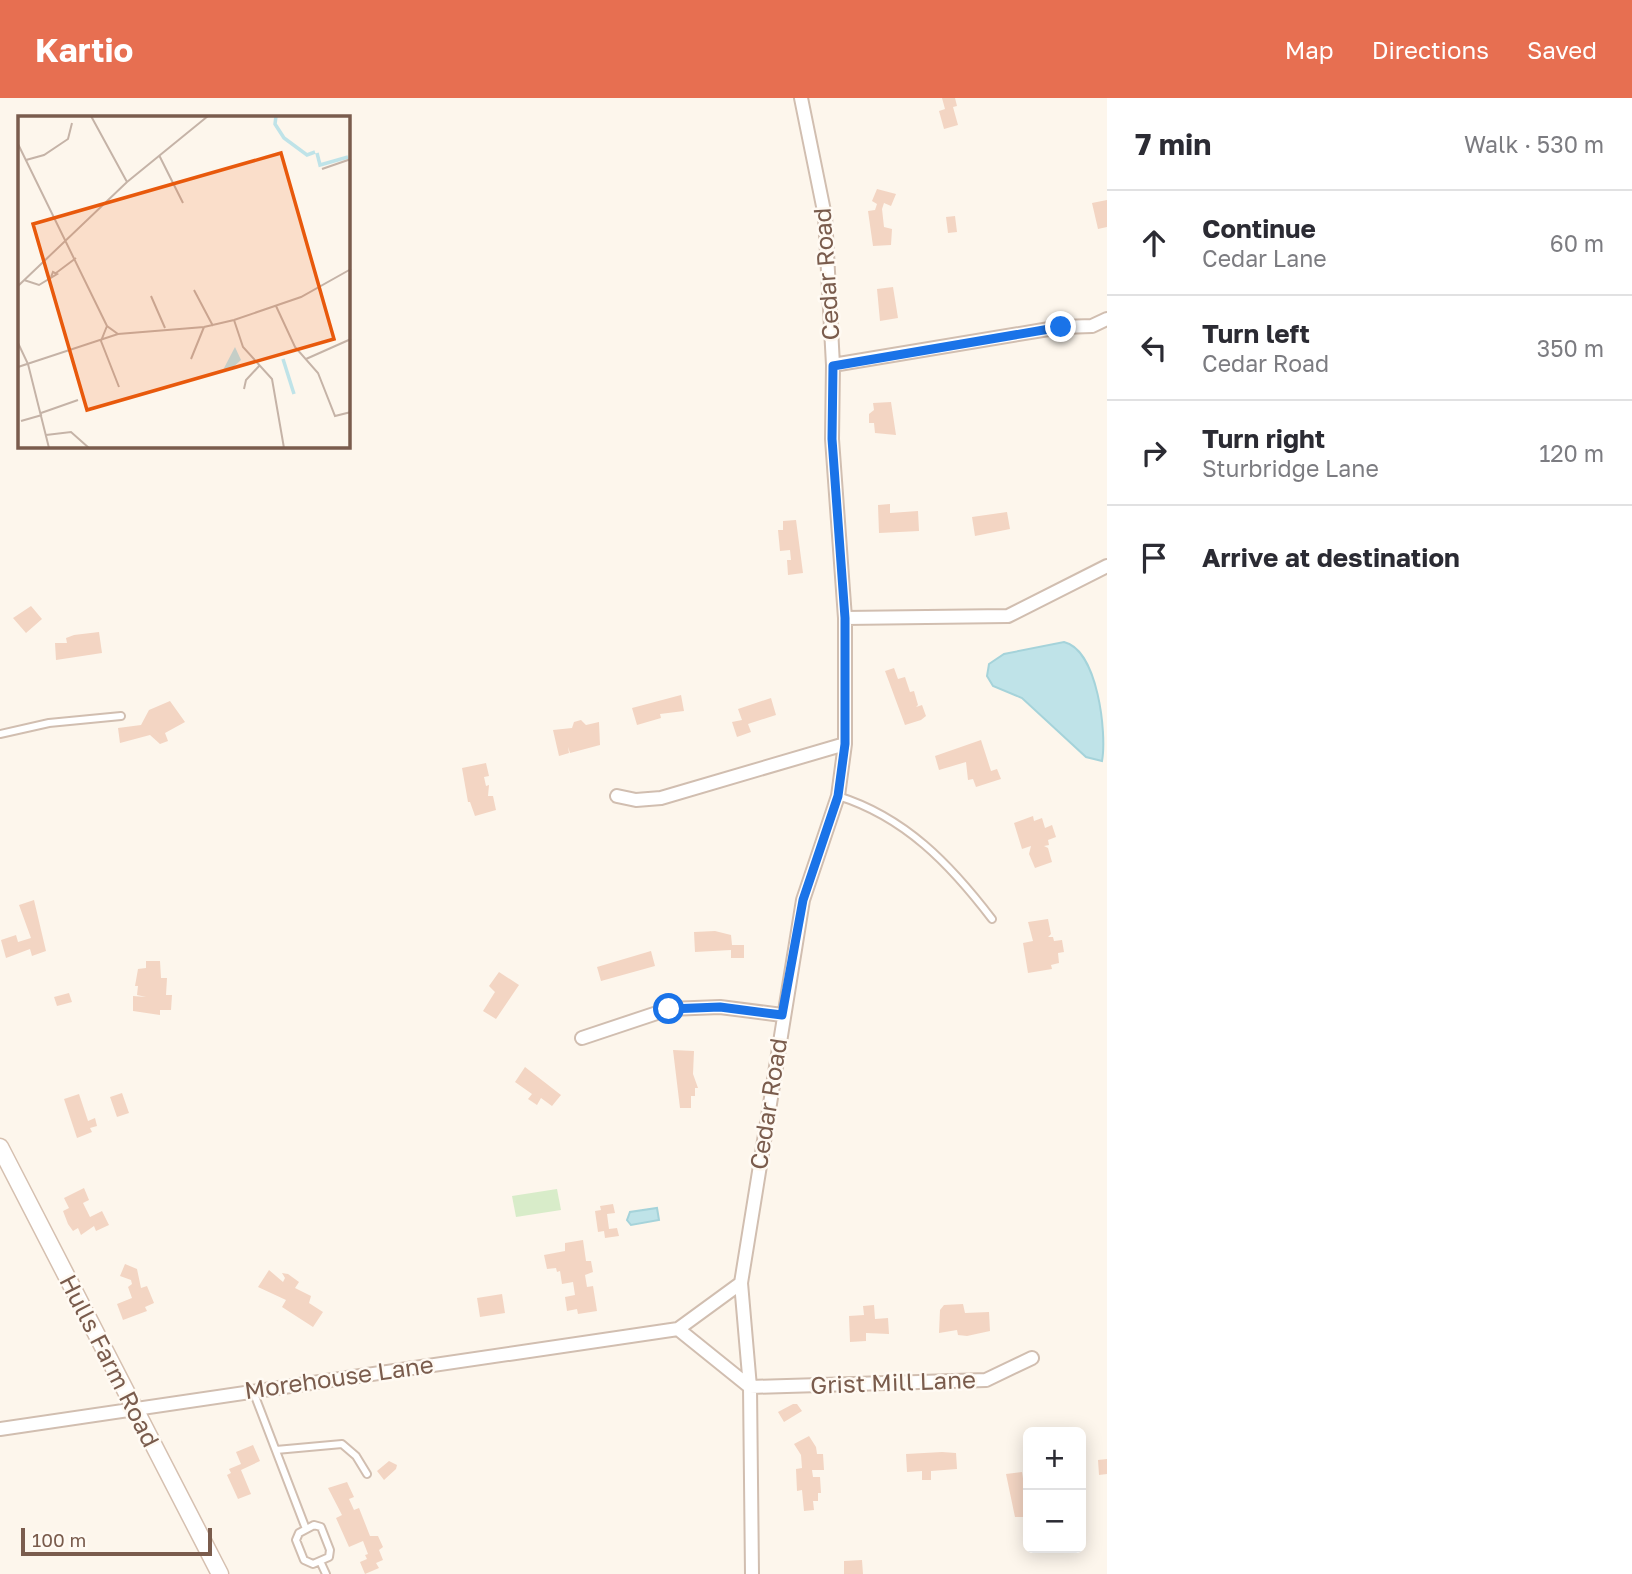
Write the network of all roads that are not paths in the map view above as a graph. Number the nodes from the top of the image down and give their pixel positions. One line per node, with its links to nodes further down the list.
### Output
1 (801, 98): 3 (street, Cedar Road)
2 (1107, 319): 3 (street)
3 (833, 366): 5 (street, Cedar Road)
4 (1107, 566): 5 (street)
5 (845, 618): 8 (street, Cedar Road)
6 (121, 716): 7 (lane)
7 (0, 734)
8 (845, 744): 9 (street); 10 (street, Cedar Road)
9 (617, 796)
10 (838, 796): 11 (lane); 12 (street, Cedar Road)
11 (992, 919)
12 (782, 1015): 13 (street); 15 (street, Cedar Road)
13 (582, 1038)
14 (0, 1147): 20 (main road, Hulls Farm Road)
15 (741, 1283): 16 (street, Morehouse Lane); 18 (street, Cedar Road)
16 (678, 1329): 18 (street); 19 (street, Morehouse Lane)
17 (1032, 1358): 18 (street, Grist Mill Lane)
18 (750, 1387): 28 (street, Cedar Road)
19 (253, 1391): 20 (street, Morehouse Lane); 22 (lane)
20 (133, 1408): 21 (street, Morehouse Lane); 26 (main road, Hulls Farm Road)
21 (0, 1429)
22 (276, 1450): 23 (lane); 24 (lane)
23 (368, 1474)
24 (306, 1529): 25 (lane); 25 (lane)
25 (320, 1561): 27 (lane)
26 (220, 1574)
27 (326, 1574)
28 (752, 1574)

